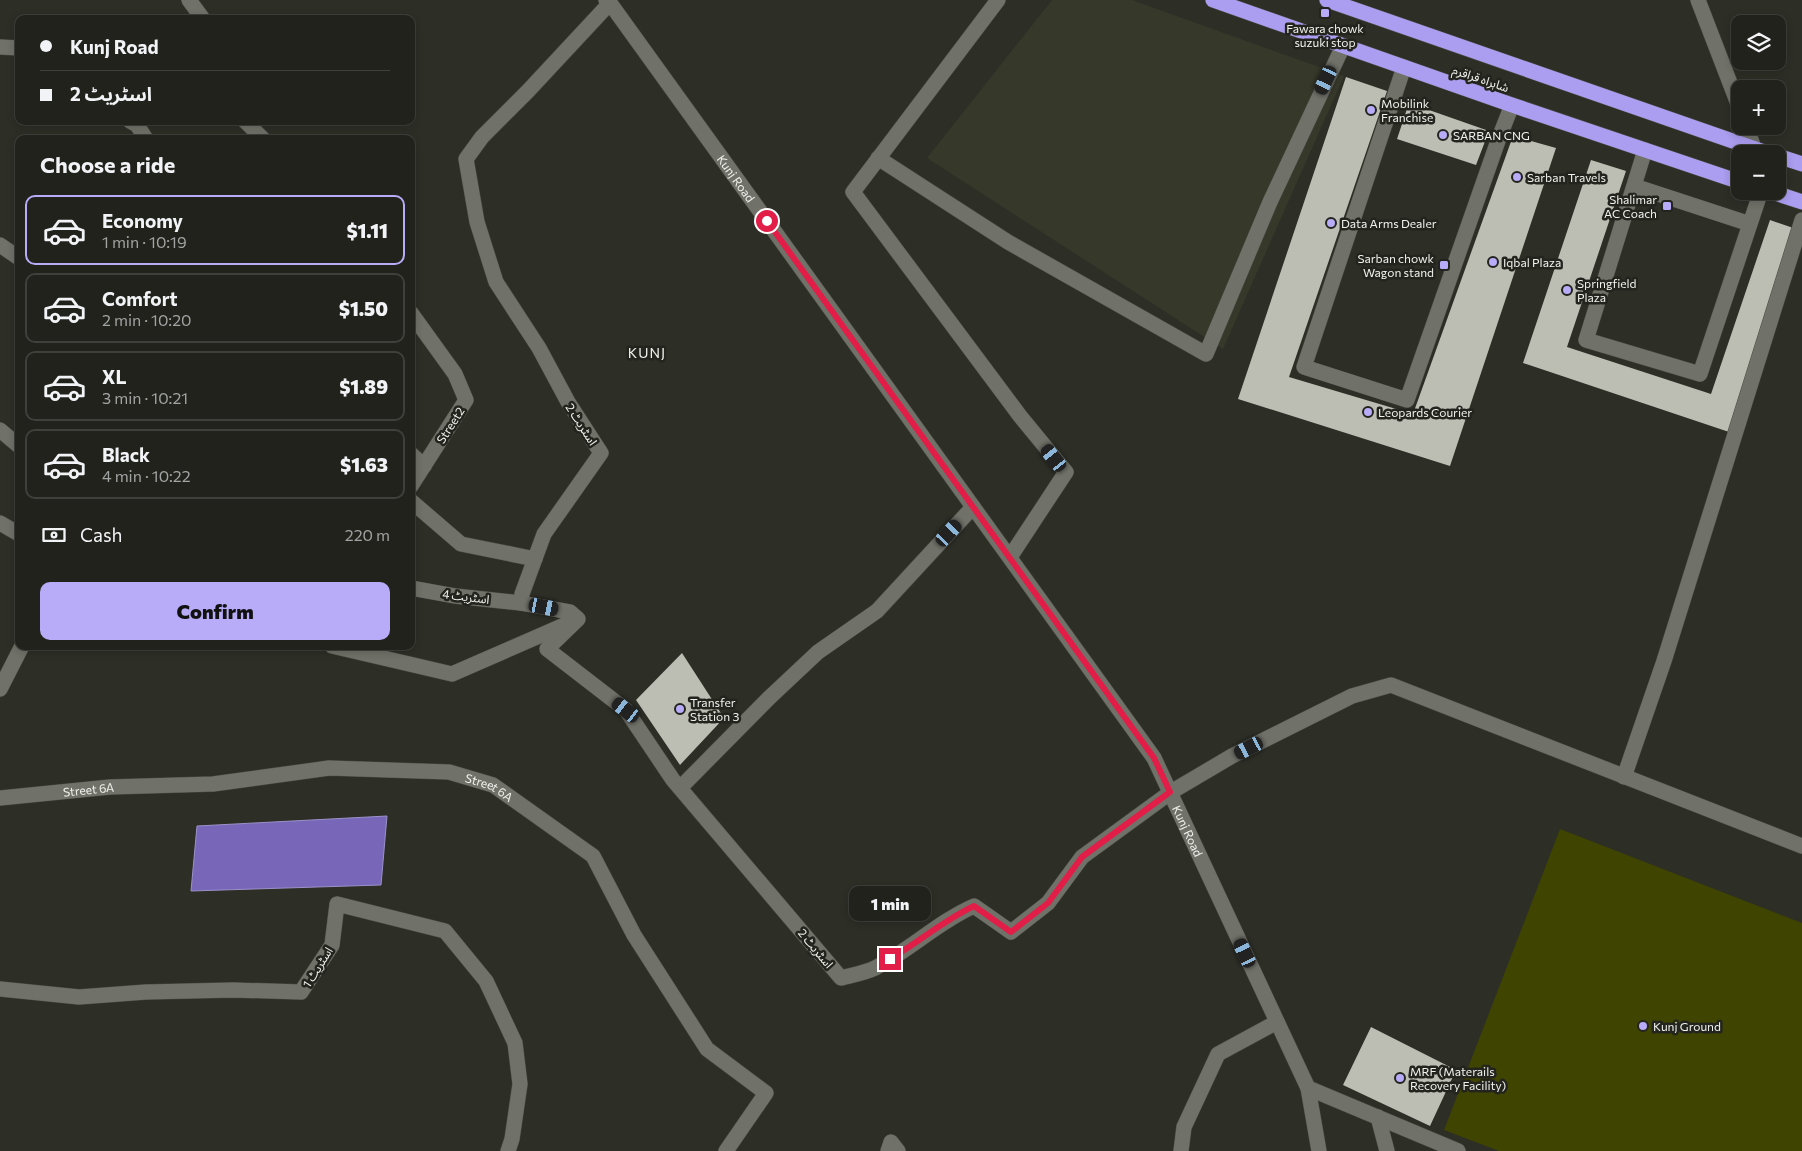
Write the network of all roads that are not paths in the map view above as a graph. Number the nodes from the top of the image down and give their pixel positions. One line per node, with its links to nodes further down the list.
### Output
1 (189, 0): 7 (street)
2 (998, 0): 18 (street)
3 (1213, 0): 8 (highway, شاہراہ قراقرم)
4 (1327, 0): 16 (highway, شاہراہ قراقرم)
5 (1698, 0): 12 (street)
6 (608, 2): 37 (street, Kunj Road); 41 (street, اسٹریٹ 2)
7 (200, 15)
8 (1342, 46): 11 (highway, شاہراہ قراقرم); 18 (street)
9 (0, 47): 10 (street)
10 (15, 48)
11 (1404, 67): 13 (highway, شاہراہ قراقرم); 13 (street)
12 (1731, 86)
13 (1512, 105): 17 (highway, شاہراہ قراقرم)
14 (249, 125): 15 (street)
15 (259, 135)
16 (1745, 145)
17 (1646, 150): 21 (highway, شاہراہ قراقرم); 22 (street)
18 (878, 158): 40 (street)
19 (1786, 159): 20 (highway)
20 (1802, 164)
21 (1731, 179)
22 (1634, 186): 27 (street); 27 (street)
23 (1786, 197): 25 (highway)
24 (1758, 200): 27 (street)
25 (1802, 202)
26 (1802, 220): 48 (street)
27 (1750, 224)
28 (0, 245): 29 (street)
29 (15, 255)
30 (415, 319): 34 (street, Street2)
31 (0, 430): 32 (street)
32 (15, 443)
33 (415, 458): 34 (street)
34 (424, 466): 35 (street, Street2)
35 (415, 480)
36 (415, 504): 41 (street)
37 (973, 507): 40 (street, Kunj Road); 49 (street)
38 (0, 524): 39 (street)
39 (15, 532)
40 (1010, 558): 50 (street, Kunj Road)
41 (535, 559): 43 (street, اسٹریٹ 2)
42 (415, 589): 43 (street, اسٹریٹ 4)
43 (521, 603): 44 (street)
44 (578, 619): 46 (street); 49 (street, اسٹریٹ 2)
45 (20, 650): 47 (street)
46 (349, 650)
47 (0, 689)
48 (1624, 777): 50 (street); 52 (street)
49 (680, 788): 50 (street, اسٹریٹ 2)
50 (1170, 792): 54 (street, Kunj Road)
51 (0, 798): 58 (street, Street 6A)
52 (1802, 846)
53 (0, 989): 57 (street, اسٹریٹ 1)
54 (1277, 1022): 55 (street, Kunj Road); 61 (street)
55 (1308, 1088): 56 (street); 62 (street, Kunj Road)
56 (1378, 1117): 63 (street); 64 (street)
57 (508, 1151)
58 (726, 1151)
59 (888, 1151): 60 (street)
60 (898, 1151)
61 (1181, 1151)
62 (1319, 1151)
63 (1387, 1151)
64 (1458, 1151)

